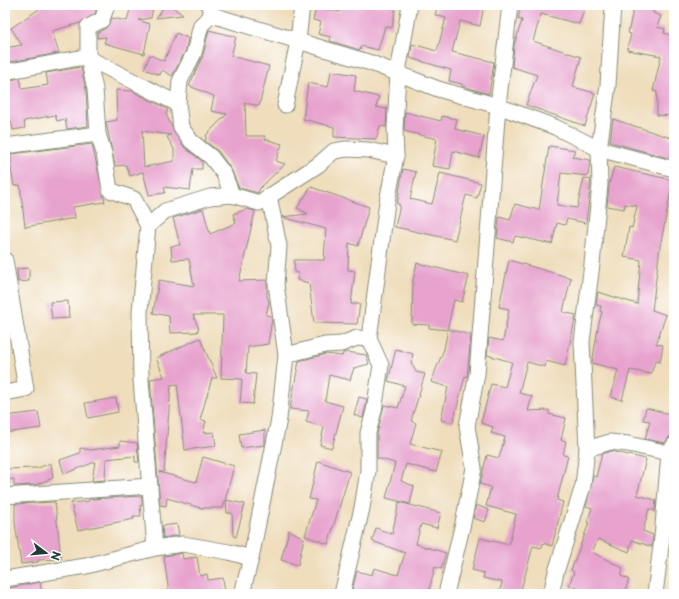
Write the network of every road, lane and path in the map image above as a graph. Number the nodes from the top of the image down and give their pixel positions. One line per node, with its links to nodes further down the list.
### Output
1 (107, 5): 8 (street)
2 (302, 5): 7 (street)
3 (410, 5): 10 (street)
4 (510, 5): 13 (street)
5 (613, 5): 16 (street)
6 (211, 10): 7 (street); 11 (street)
7 (298, 41): 10 (street); 12 (street)
8 (88, 58): 9 (street); 11 (street); 14 (street)
9 (5, 72)
10 (398, 72): 13 (street); 17 (street)
11 (178, 104): 19 (street)
12 (285, 105)
13 (498, 106): 16 (street); 36 (street)
14 (98, 134): 15 (street); 21 (street)
15 (5, 146)
16 (599, 149): 18 (street); 28 (street)
17 (396, 156): 20 (street); 24 (street)
18 (674, 169)
19 (232, 195): 20 (street); 21 (street)
20 (269, 196): 25 (street)
21 (148, 226): 29 (street)
22 (5, 260): 23 (street)
23 (6, 281): 26 (street)
24 (369, 339): 25 (street); 35 (street)
25 (286, 355): 32 (street)
26 (5, 393)
27 (672, 449): 28 (street); 38 (street)
28 (587, 450): 37 (street)
29 (150, 486): 30 (street); 31 (street)
30 (5, 496)
31 (155, 548): 32 (street); 33 (street)
32 (251, 558): 34 (street)
33 (5, 579)
34 (242, 594)
35 (342, 594)
36 (446, 594)
37 (551, 594)
38 (655, 594)

